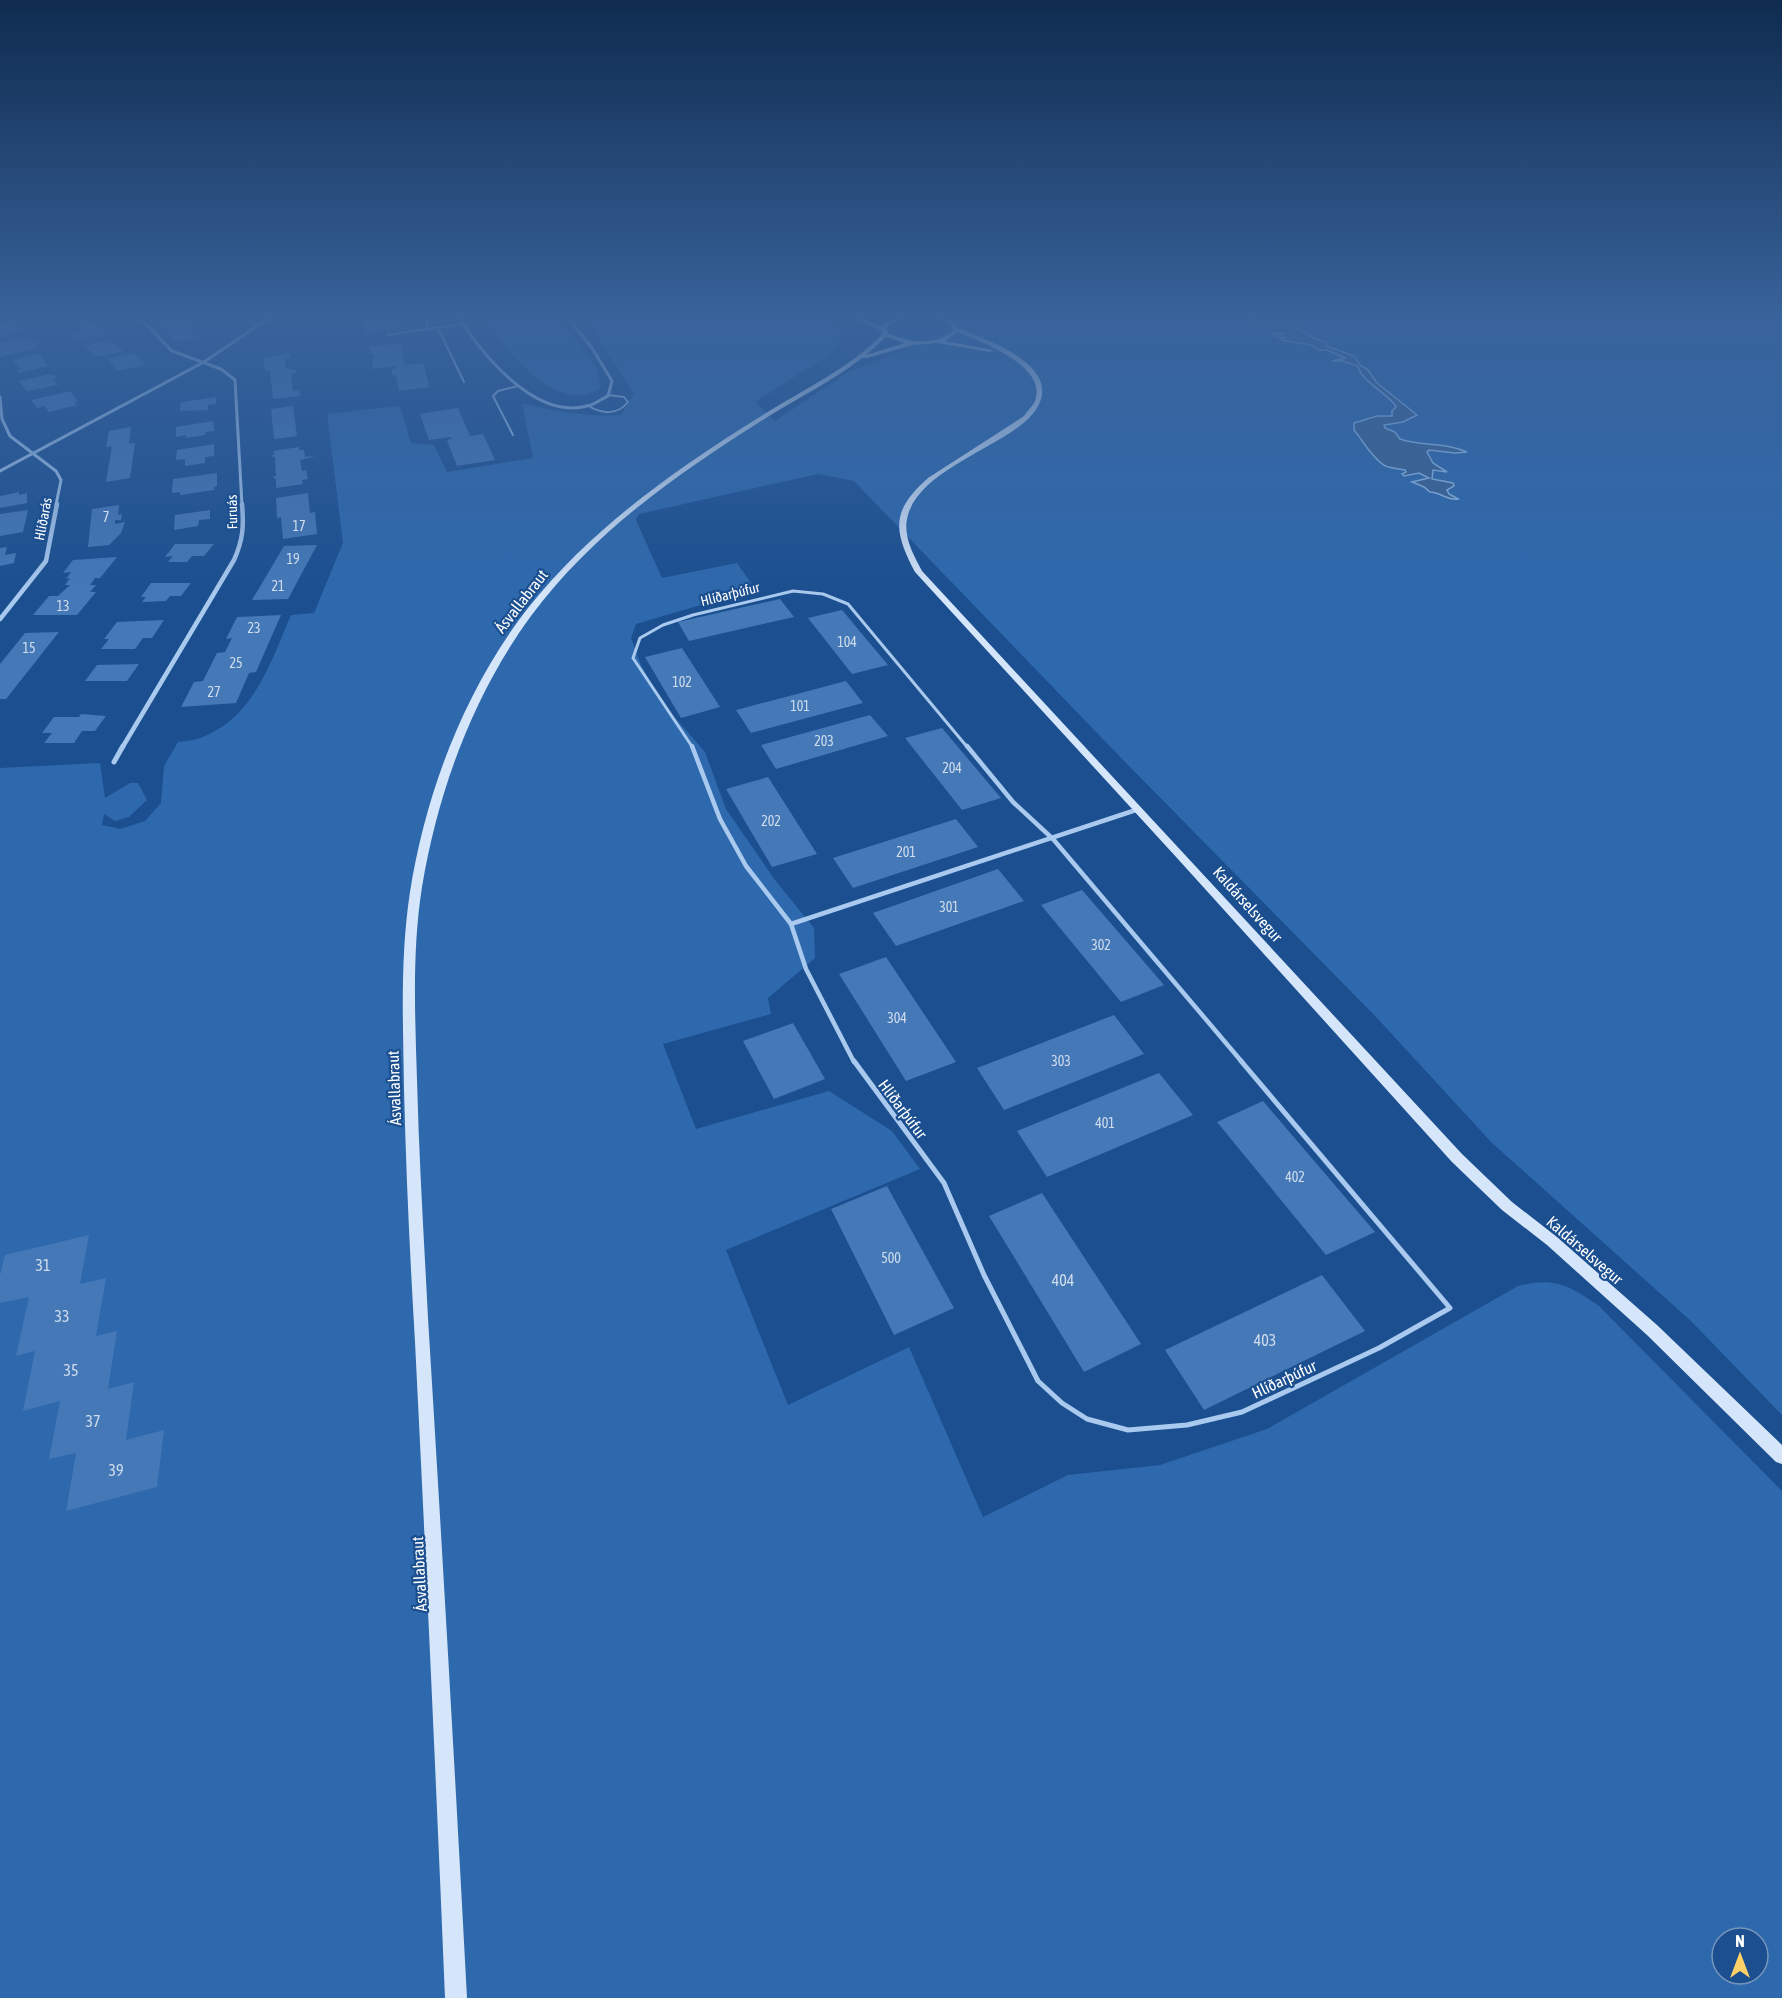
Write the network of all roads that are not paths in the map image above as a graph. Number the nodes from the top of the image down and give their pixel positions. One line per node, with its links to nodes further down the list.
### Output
1 (1, 411): 8 (street, Hlíðarás)
2 (111, 411): 8 (street)
3 (238, 411): 11 (street, Furuás)
4 (501, 411): 7 (lane)
5 (776, 411): 16 (main road, Ásvallabraut)
6 (1032, 411): 12 (main road, Kaldárselsvegur)
7 (513, 435)
8 (32, 453): 9 (street); 10 (street, Hlíðarás)
9 (0, 471)
10 (0, 619)
11 (114, 762)
12 (1139, 809): 13 (lane); 15 (main road, Kaldárselsvegur)
13 (1053, 839): 14 (lane); 14 (lane, Hlíðarþúfur); 14 (lane, Hlíðarþúfur)
14 (791, 924)
15 (1782, 1456)
16 (456, 1998)

